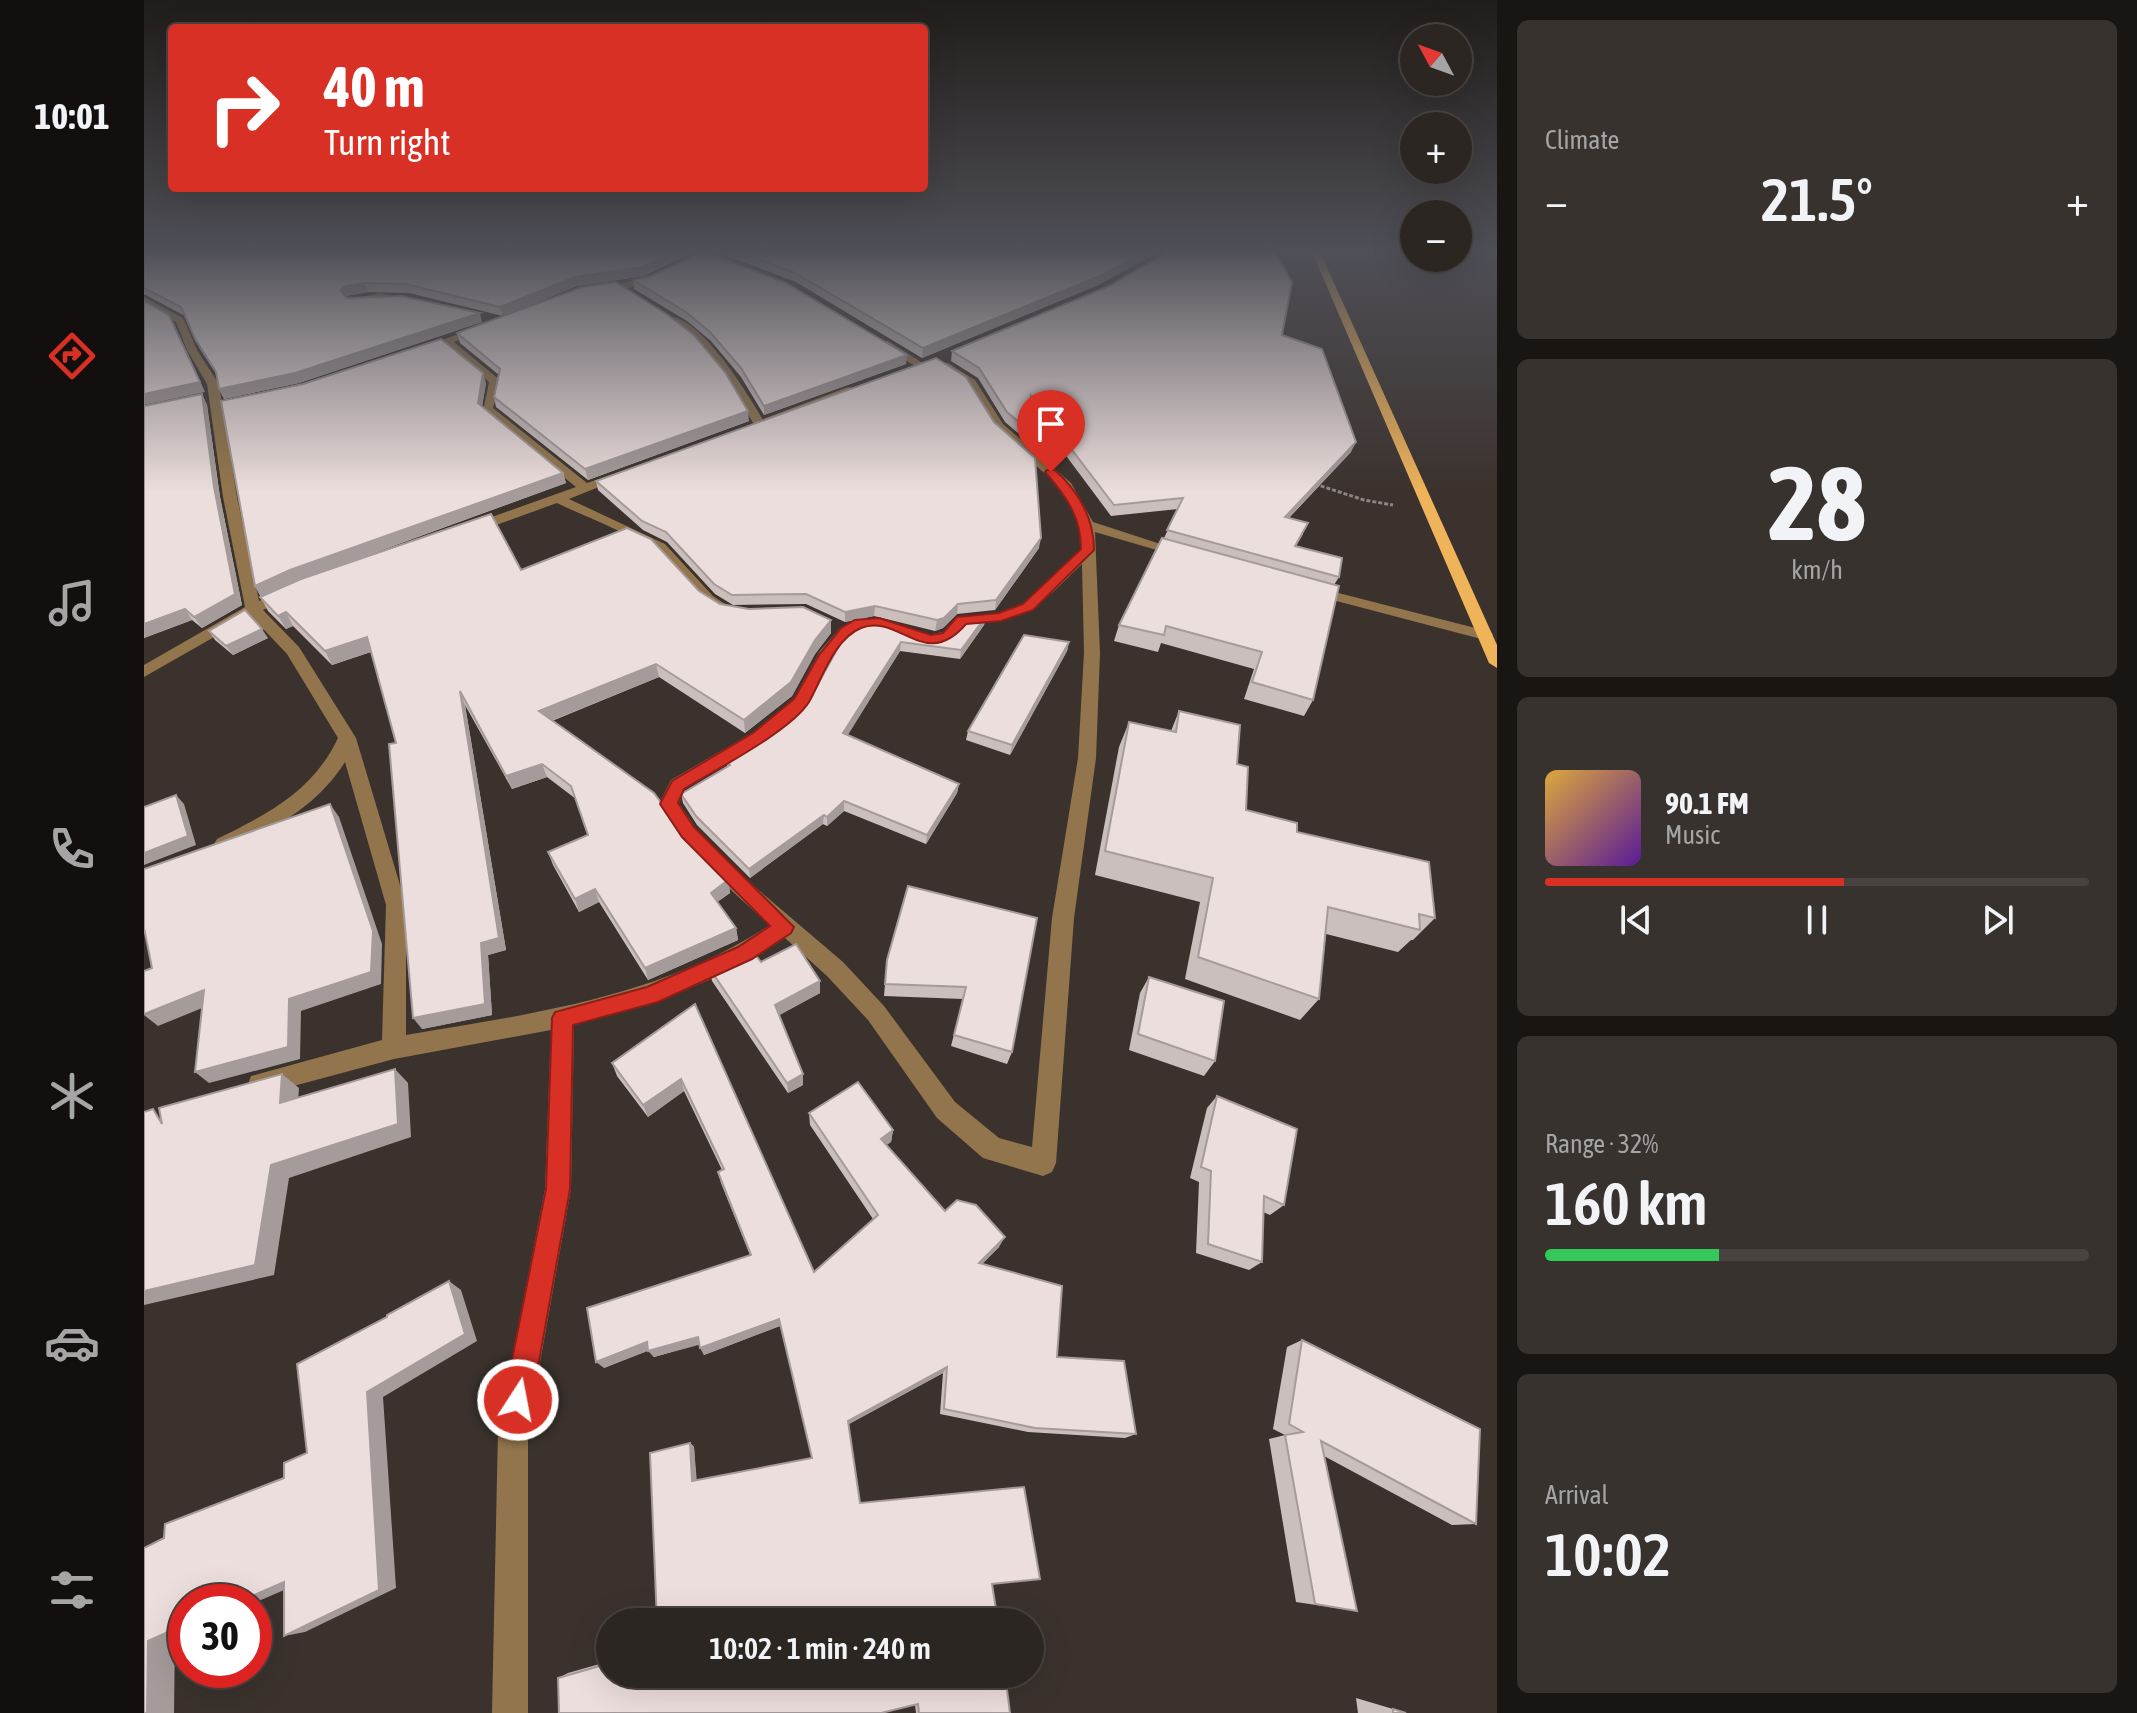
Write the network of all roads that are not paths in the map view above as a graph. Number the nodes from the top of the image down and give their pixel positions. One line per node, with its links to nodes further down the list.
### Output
1 (185, 332): 13 (street)
2 (475, 332): 6 (street)
3 (688, 332): 11 (street)
4 (1351, 332): 26 (main road)
5 (873, 336): 9 (street)
6 (447, 341): 8 (street); 16 (street)
7 (955, 353): 9 (street)
8 (404, 355)
9 (929, 363): 10 (street); 18 (street)
10 (907, 370)
11 (864, 385)
12 (201, 399): 13 (street)
13 (216, 401): 14 (street); 24 (street)
14 (232, 404)
15 (639, 469): 16 (street)
16 (585, 488): 17 (street)
17 (557, 498): 19 (street); 25 (street)
18 (1088, 525): 20 (street); 21 (street)
19 (455, 534)
20 (1088, 550): 31 (street); 31 (street)
21 (1204, 561)
22 (1290, 585): 26 (street)
23 (302, 587): 24 (street)
24 (253, 609): 28 (street); 29 (street)
25 (739, 613)
26 (1485, 635): 27 (main road)
27 (1497, 663)
28 (144, 672)
29 (347, 738): 30 (street); 33 (street)
30 (202, 853)
31 (784, 927): 32 (street)
32 (563, 1018): 33 (street); 35 (street)
33 (394, 1048): 34 (street)
34 (232, 1092)
35 (510, 1713)

